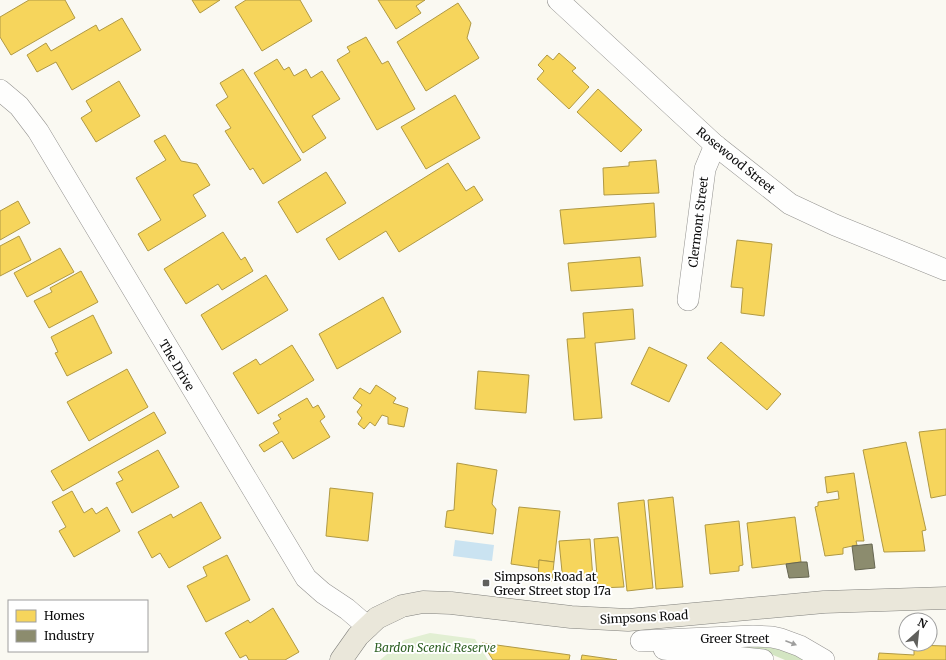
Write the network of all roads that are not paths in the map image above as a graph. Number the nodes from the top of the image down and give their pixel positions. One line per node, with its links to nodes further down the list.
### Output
1 (558, 0): 3 (street, Rosewood Street)
2 (0, 90): 8 (street, The Drive)
3 (715, 145): 4 (street, Rosewood Street); 5 (street, Clermont Street)
4 (946, 270)
5 (688, 300)
6 (946, 598): 7 (main road, Simpsons Road)
7 (628, 620): 8 (main road, Simpsons Road); 9 (street)
8 (368, 627): 10 (main road, Simpsons Road)
9 (641, 640): 11 (street, Greer Street); 12 (street, Greer Street, one-way to 12)
10 (341, 660)
11 (763, 660)
12 (824, 660)

